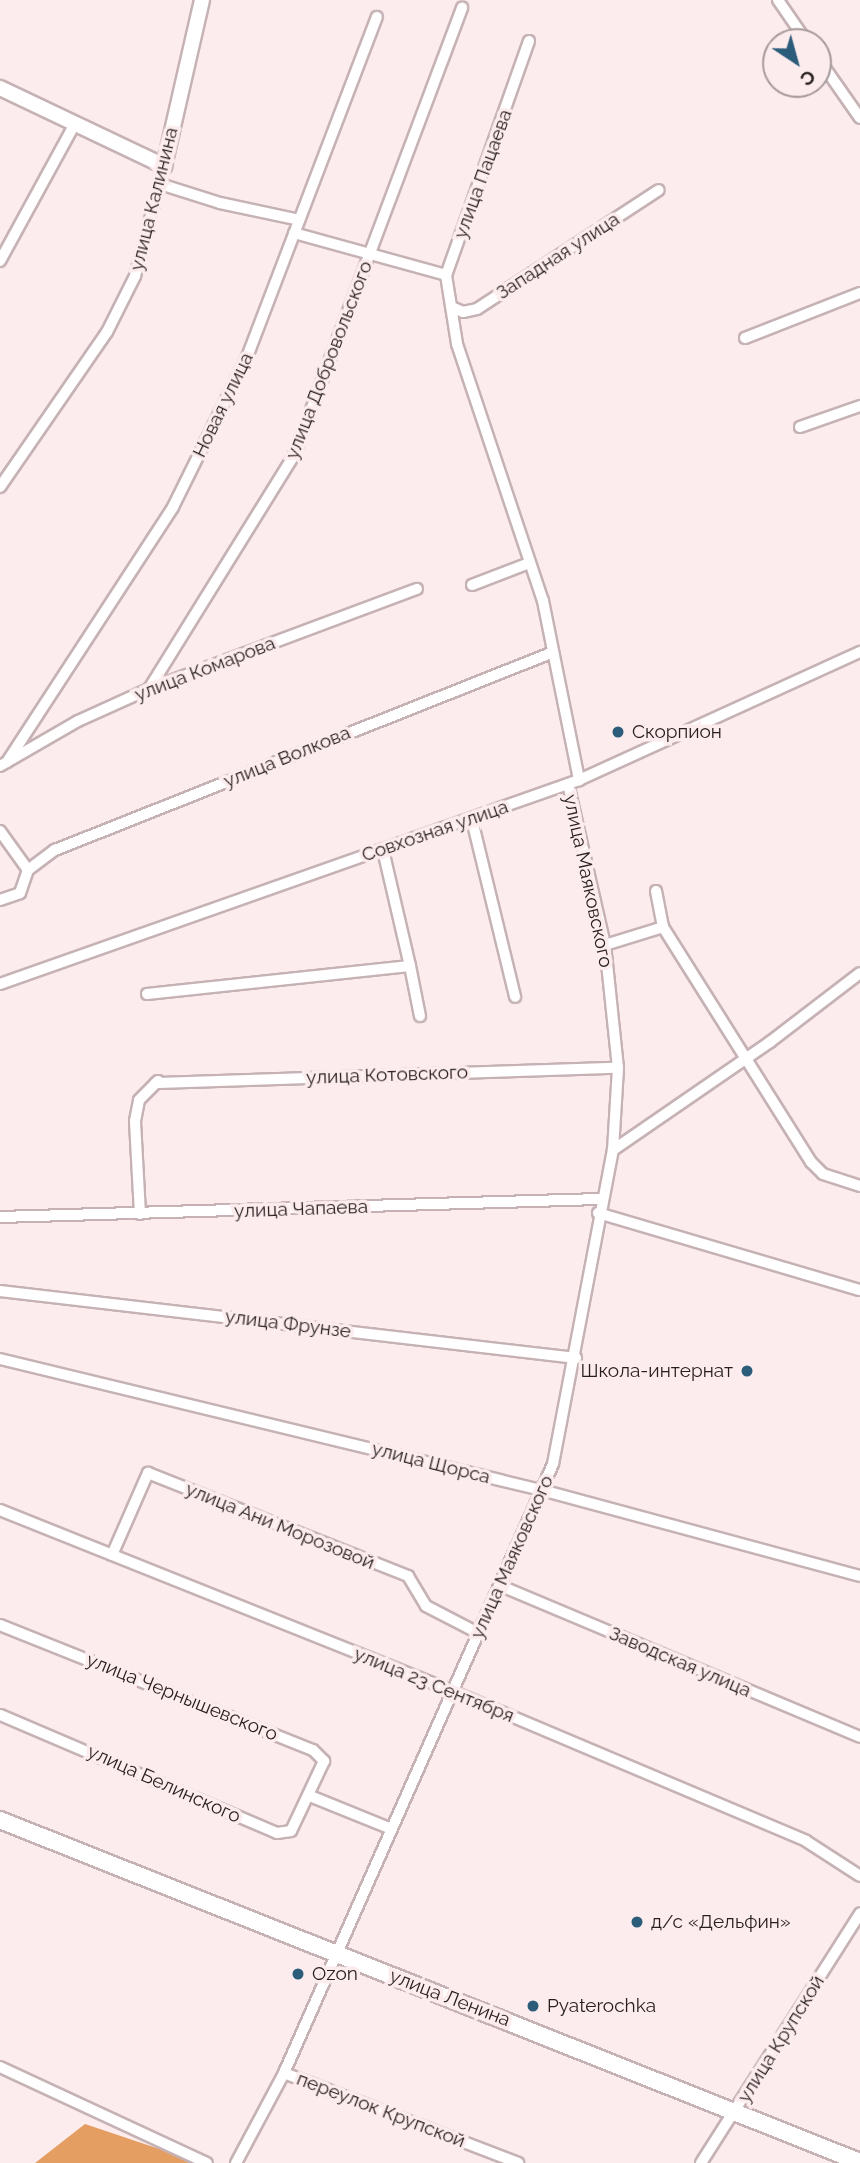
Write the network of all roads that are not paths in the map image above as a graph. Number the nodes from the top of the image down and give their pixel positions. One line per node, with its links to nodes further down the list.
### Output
1 (202, 0): 11 (street, улица Калинина)
2 (778, 0): 5 (street)
3 (462, 8): 16 (street, улица Добровольского)
4 (377, 17): 14 (street, Новая улица)
5 (797, 28)
6 (529, 41): 18 (street, улица Пацаева)
7 (832, 78): 9 (street)
8 (0, 88): 10 (street)
9 (860, 118)
10 (74, 125): 11 (street); 17 (street)
11 (164, 166): 12 (street, улица Калинина)
12 (159, 184): 14 (street); 24 (street, улица Калинина)
13 (659, 190): 20 (street, Западная улица)
14 (299, 220): 15 (street, Новая улица)
15 (294, 233): 16 (street); 31 (street, Новая улица)
16 (370, 253): 18 (street); 30 (street, улица Добровольского)
17 (0, 261)
18 (446, 275): 20 (street)
19 (860, 293): 21 (street)
20 (454, 308): 25 (street, улица Маяковского)
21 (745, 338)
22 (860, 406): 23 (street)
23 (800, 427)
24 (0, 487)
25 (529, 563): 26 (street); 29 (street, улица Маяковского)
26 (472, 584)
27 (417, 589): 30 (street, улица Комарова)
28 (860, 652): 32 (street, Совхозная улица)
29 (551, 653): 32 (street, улица Маяковского); 37 (street, улица Волкова)
30 (149, 689): 31 (street, улица Комарова)
31 (4, 764)
32 (579, 780): 33 (street, Совхозная улица)
33 (568, 784): 34 (street, Совхозная улица); 41 (street, улица Маяковского)
34 (472, 820): 36 (street, Совхозная улица); 46 (street)
35 (0, 831): 37 (street)
36 (383, 850): 42 (street); 44 (street, Совхозная улица)
37 (28, 870): 39 (street, улица Волкова)
38 (656, 891): 40 (street)
39 (0, 900)
40 (663, 928): 41 (street); 48 (street)
41 (605, 945): 49 (street, улица Маяковского)
42 (410, 966): 45 (street); 47 (street)
43 (860, 973): 48 (street)
44 (0, 984)
45 (147, 994)
46 (515, 997)
47 (420, 1016)
48 (748, 1056): 50 (street); 51 (street)
49 (618, 1068): 50 (street, улица Маяковского); 54 (street, улица Котовского)
50 (614, 1150): 52 (street, улица Маяковского)
51 (860, 1186)
52 (601, 1199): 53 (street, улица Маяковского); 54 (street, улица Чапаева)
53 (598, 1213): 56 (street); 58 (street, улица Маяковского)
54 (140, 1214): 55 (street, улица Чапаева)
55 (0, 1217)
56 (860, 1290)
57 (0, 1291): 58 (street, улица Фрунзе)
58 (576, 1358): 60 (street, улица Маяковского)
59 (0, 1359): 60 (street, улица Щорса)
60 (545, 1491): 63 (street, улица Щорса); 64 (street, улица Маяковского)
61 (0, 1510): 62 (street, улица 23 Сентября)
62 (112, 1555): 66 (street, улица Ани Морозовой); 67 (street, улица 23 Сентября)
63 (860, 1576)
64 (501, 1586): 66 (street, улица Маяковского); 69 (street, Заводская улица)
65 (0, 1625): 70 (street, улица Чернышевского)
66 (478, 1633): 67 (street, улица Маяковского)
67 (454, 1692): 72 (street, улица Маяковского); 73 (street, улица 23 Сентября)
68 (0, 1715): 70 (street, улица Белинского)
69 (860, 1737)
70 (310, 1796): 72 (street)
71 (0, 1820): 75 (main road, улица Ленина)
72 (389, 1828): 75 (street, улица Маяковского)
73 (860, 1876)
74 (860, 1913): 78 (street, улица Крупской)
75 (337, 1954): 77 (street, улица Маяковского); 78 (main road, улица Ленина)
76 (0, 2067): 80 (street)
77 (284, 2073): 81 (street, улица Маяковского); 82 (street, переулок Крупской)
78 (736, 2112): 79 (main road, улица Ленина); 83 (street, улица Крупской)
79 (860, 2162)
80 (207, 2163)
81 (236, 2163)
82 (518, 2163)
83 (701, 2163)

